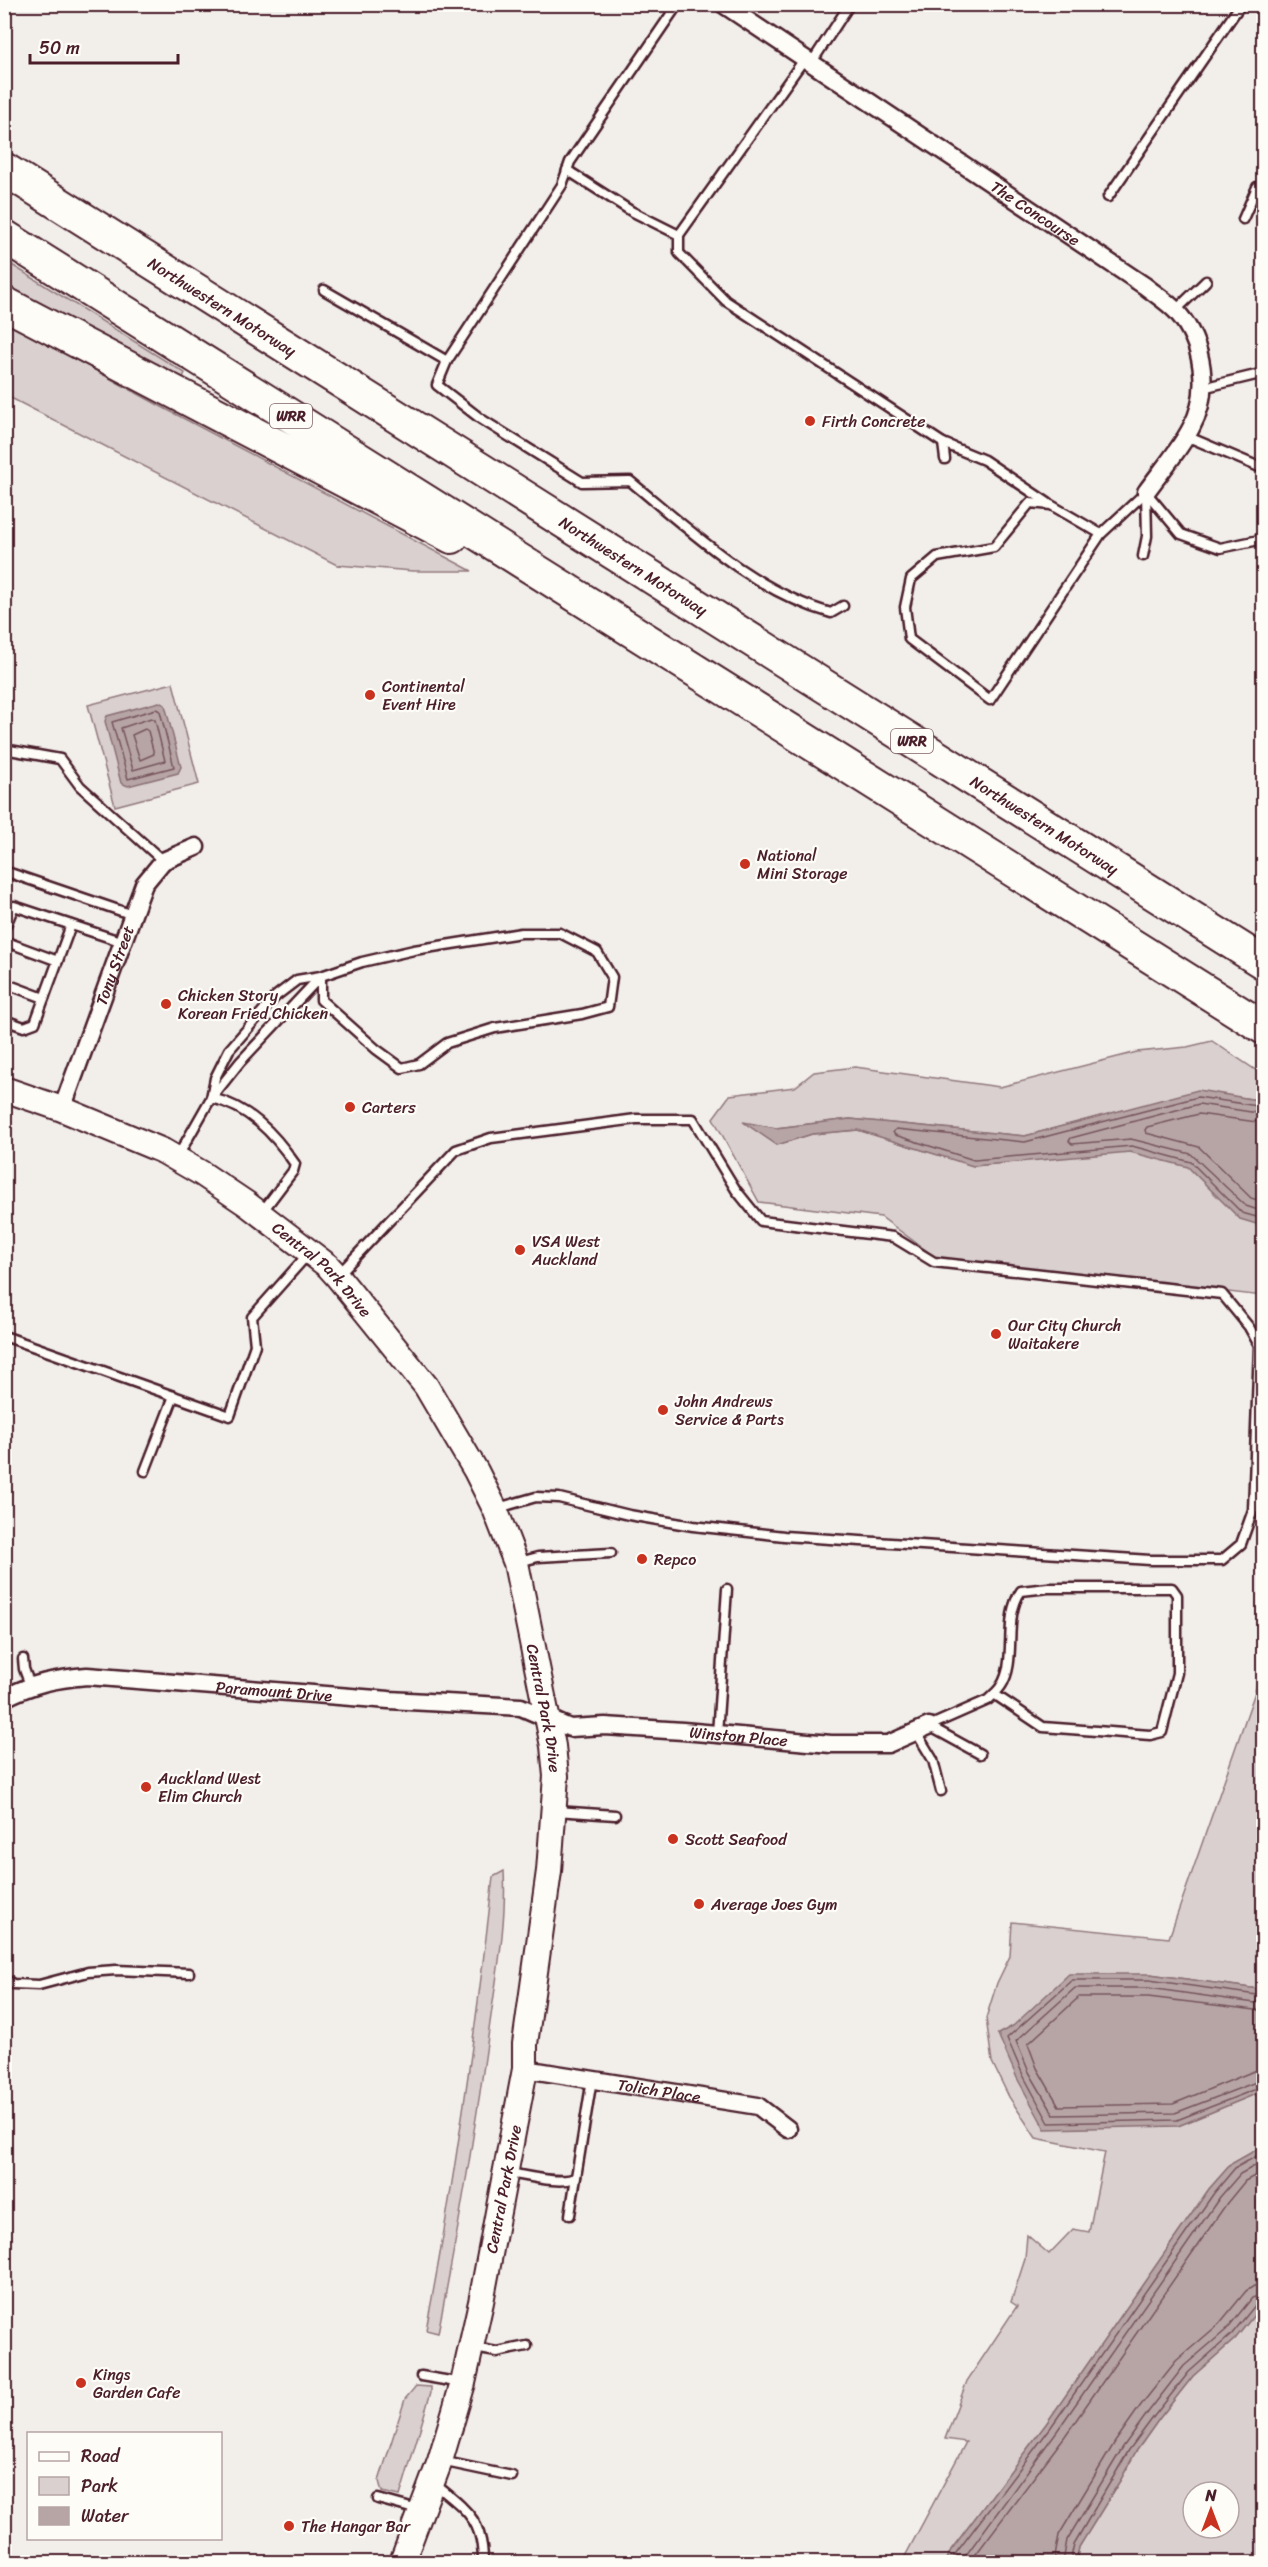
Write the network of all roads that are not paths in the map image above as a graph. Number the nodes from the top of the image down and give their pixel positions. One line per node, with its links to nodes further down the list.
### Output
1 (678, 4): 7 (lane)
2 (723, 4): 5 (street, The Concourse)
3 (850, 4): 5 (lane)
4 (1241, 4): 9 (lane)
5 (808, 60): 11 (lane); 16 (street, The Concourse)
6 (4, 169): 41 (highway, Northwestern Motorway / WRR)
7 (567, 170): 11 (lane); 17 (lane)
8 (1263, 184): 10 (lane)
9 (1108, 197)
10 (1243, 219)
11 (679, 235): 21 (lane)
12 (4, 236): 29 (highway, WRR)
13 (1206, 281): 16 (lane)
14 (324, 290): 17 (lane)
15 (4, 303): 29 (highway)
16 (1176, 310): 19 (street, The Concourse)
17 (447, 361): 30 (lane)
18 (1263, 373): 19 (lane)
19 (1202, 388): 20 (street, The Concourse)
20 (1186, 436): 23 (lane); 24 (street, The Concourse)
21 (943, 443): 22 (lane); 25 (lane)
22 (945, 459)
23 (1263, 469)
24 (1146, 492): 26 (lane); 27 (lane); 28 (lane)
25 (1051, 505): 26 (lane); 26 (lane)
26 (1101, 534)
27 (1263, 539)
28 (1143, 556)
29 (578, 596): 46 (highway, WRR)
30 (843, 606)
31 (4, 750): 33 (lane)
32 (196, 847): 33 (street, Tony Street)
33 (163, 861): 35 (street, Tony Street)
34 (4, 871): 35 (lane)
35 (133, 915): 39 (street, Tony Street)
36 (71, 925): 37 (lane); 39 (lane); 40 (lane)
37 (4, 930)
38 (4, 941): 40 (lane)
39 (123, 942): 49 (street, Tony Street)
40 (58, 961): 44 (lane)
41 (1263, 963)
42 (321, 976): 42 (lane); 48 (lane); 48 (lane)
43 (4, 983): 44 (lane)
44 (45, 998): 45 (lane)
45 (4, 1020)
46 (1263, 1028)
47 (4, 1089): 49 (main road, Central Park Drive)
48 (211, 1098): 50 (lane); 51 (lane)
49 (62, 1109): 50 (main road, Central Park Drive)
50 (177, 1159): 51 (main road, Central Park Drive)
51 (260, 1214): 52 (main road, Central Park Drive)
52 (310, 1252): 53 (main road, Central Park Drive); 55 (lane)
53 (337, 1276): 57 (main road, Central Park Drive); 57 (lane)
54 (4, 1336): 55 (lane)
55 (174, 1396): 56 (lane)
56 (145, 1471)
57 (495, 1509): 59 (main road, Central Park Drive)
58 (611, 1553): 59 (lane)
59 (516, 1563): 65 (main road, Central Park Drive)
60 (727, 1588): 67 (lane)
61 (23, 1659): 62 (lane)
62 (30, 1685): 64 (street, Paramount Drive); 65 (street, Paramount Drive)
63 (994, 1694): 63 (lane); 66 (lane)
64 (4, 1698)
65 (546, 1718): 67 (street, Winston Place); 70 (main road, Central Park Drive)
66 (922, 1729): 67 (street, Winston Place); 68 (lane); 69 (lane)
67 (717, 1734)
68 (980, 1754)
69 (942, 1791)
70 (552, 1810): 71 (lane); 74 (main road, Central Park Drive)
71 (615, 1815)
72 (189, 1973): 73 (lane)
73 (4, 1979)
74 (525, 2069): 75 (street, Tolich Place); 77 (main road, Central Park Drive)
75 (592, 2079): 76 (street, Tolich Place); 78 (lane)
76 (788, 2129)
77 (505, 2172): 78 (lane); 81 (main road, Central Park Drive)
78 (576, 2177): 79 (lane)
79 (570, 2215)
80 (527, 2346): 81 (lane)
81 (471, 2348): 83 (main road, Central Park Drive)
82 (421, 2376): 83 (lane)
83 (463, 2383): 84 (main road, Central Park Drive)
84 (436, 2471): 85 (lane); 87 (main road, Central Park Drive); 89 (lane)
85 (512, 2476)
86 (378, 2499): 87 (lane)
87 (422, 2511): 88 (main road, Central Park Drive)
88 (402, 2562)
89 (483, 2562)

